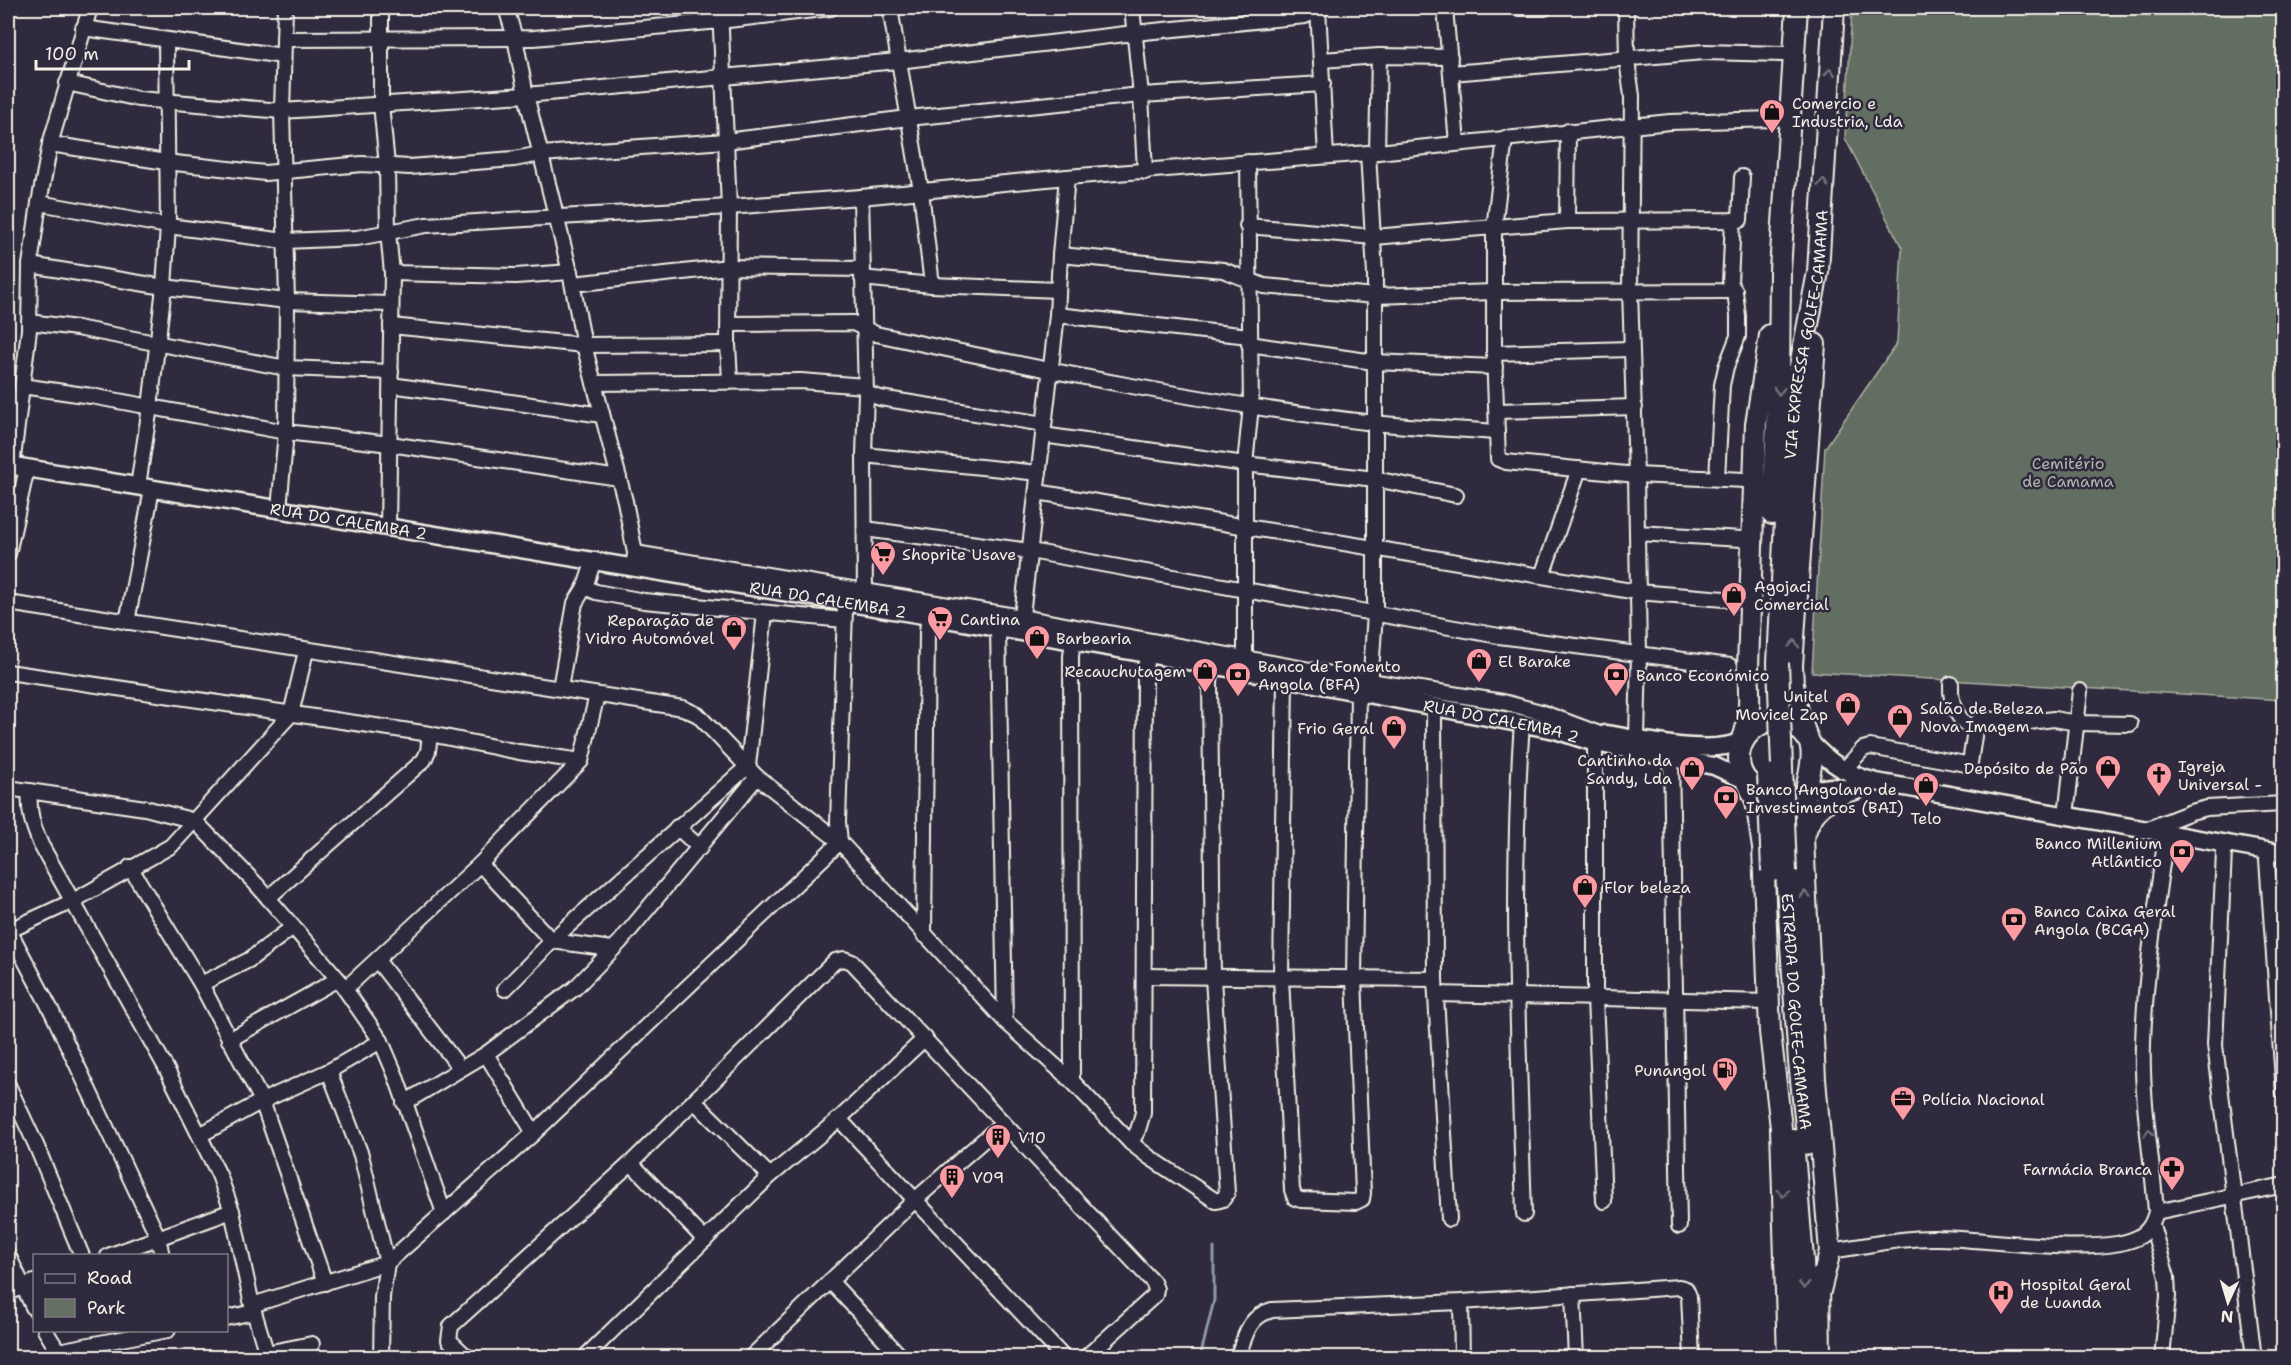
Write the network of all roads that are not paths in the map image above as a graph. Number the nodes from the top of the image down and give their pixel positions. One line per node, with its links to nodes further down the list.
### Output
1 (90, 8): 16 (street)
2 (285, 8): 20 (street)
3 (381, 8): 18 (street)
4 (506, 8): 19 (street)
5 (831, 8): 15 (street)
6 (890, 8): 28 (street)
7 (1132, 8): 17 (street)
8 (1320, 8): 17 (street); 26 (street)
9 (1445, 8): 25 (street)
10 (1519, 8): 11 (street)
11 (1545, 8)
12 (1626, 8): 27 (street)
13 (1797, 8): 39 (highway, VIA EXPRESSA GOLFE-CAMAMA)
14 (1834, 8): 74 (highway, VIA EXPRESSA GOLFE-CAMAMA, one-way to 14)
15 (720, 14): 19 (street); 30 (street)
16 (83, 28): 21 (street); 31 (street)
17 (1134, 33): 28 (street); 33 (street)
18 (381, 38): 19 (street); 20 (street); 36 (street)
19 (515, 38): 34 (street)
20 (284, 39): 23 (street)
21 (166, 40): 23 (street); 35 (street)
22 (1783, 54): 27 (street)
23 (283, 56): 37 (street)
24 (1379, 56): 25 (street); 26 (street); 46 (street)
25 (1450, 57): 29 (street)
26 (1321, 60): 32 (street)
27 (1627, 60): 29 (street); 40 (street)
28 (898, 61): 30 (street); 38 (street)
29 (1451, 74): 44 (street)
30 (723, 76): 34 (street); 43 (street)
31 (67, 83): 35 (street); 45 (street)
32 (1323, 84): 33 (street); 48 (street)
33 (1141, 94): 38 (street); 53 (street)
34 (526, 95): 36 (street); 47 (street)
35 (165, 101): 37 (street); 49 (street)
36 (381, 104): 37 (street); 51 (street)
37 (282, 111): 52 (street)
38 (908, 118): 43 (street); 56 (street)
39 (1784, 118): 40 (street); 73 (highway, VIA EXPRESSA GOLFE-CAMAMA)
40 (1632, 126): 41 (street); 63 (street)
41 (1568, 131): 42 (street); 61 (street)
42 (1505, 138): 44 (street); 66 (street)
43 (726, 141): 47 (street); 59 (street)
44 (1457, 143): 46 (street)
45 (50, 144): 49 (street); 58 (street)
46 (1373, 153): 48 (street); 68 (street)
47 (541, 154): 51 (street); 60 (street)
48 (1326, 156): 50 (street)
49 (166, 162): 52 (street); 64 (street)
50 (1248, 162): 53 (street); 65 (street)
51 (387, 165): 52 (street); 67 (street)
52 (284, 172): 69 (street)
53 (1145, 172): 54 (street)
54 (1067, 177): 56 (street); 70 (street)
55 (1742, 177): 62 (street)
56 (921, 191): 57 (street); 79 (street)
57 (861, 197): 59 (street); 76 (street)
58 (39, 203): 64 (street); 71 (street)
59 (729, 207): 60 (street); 72 (street)
60 (558, 218): 67 (street); 77 (street)
61 (1567, 220): 63 (street); 66 (street)
62 (1733, 220): 63 (street); 83 (street)
63 (1630, 221): 82 (street)
64 (168, 226): 69 (street); 80 (street)
65 (1247, 226): 68 (street); 78 (street)
66 (1494, 228): 68 (street); 84 (street)
67 (388, 232): 69 (street); 75 (street)
68 (1374, 237): 85 (street)
69 (285, 241): 86 (street)
70 (1060, 255): 78 (street); 81 (street)
71 (30, 265): 80 (street); 89 (street)
72 (729, 267): 76 (street); 77 (street); 90 (street)
73 (1780, 270): 162 (highway, VIA EXPRESSA GOLFE-CAMAMA, one-way to 162); 182 (highway)
74 (1818, 272): 162 (highway, VIA EXPRESSA GOLFE-CAMAMA); 183 (highway, one-way to 74)
75 (392, 273): 77 (street); 87 (street)
76 (862, 273): 79 (street); 92 (street)
77 (572, 278): 96 (street)
78 (1248, 280): 85 (street); 93 (street)
79 (932, 285): 81 (street)
80 (164, 287): 86 (street); 94 (street)
81 (1058, 290): 88 (street)
82 (1630, 291): 83 (street); 84 (street); 97 (street)
83 (1735, 291): 125 (street)
84 (1494, 292): 85 (street); 98 (street)
85 (1375, 296): 99 (street)
86 (287, 301): 87 (street); 100 (street)
87 (390, 304): 91 (street)
88 (1057, 315): 93 (street); 101 (street)
89 (29, 322): 94 (street); 105 (street)
90 (729, 324): 92 (street); 95 (street)
91 (391, 326): 96 (street); 102 (street)
92 (865, 330): 101 (street); 106 (street)
93 (1249, 340): 99 (street); 107 (street)
94 (158, 343): 100 (street); 108 (street)
95 (728, 344): 96 (street); 103 (street)
96 (585, 345): 104 (street)
97 (1631, 349): 98 (street); 109 (street)
98 (1495, 360): 99 (street); 110 (street)
99 (1374, 362): 112 (street)
100 (286, 368): 102 (street); 114 (street)
101 (1050, 371): 107 (street); 113 (street)
102 (391, 378): 111 (street); 116 (street)
103 (730, 381): 104 (street); 106 (street)
104 (594, 383): 111 (street)
105 (22, 386): 108 (street); 119 (street)
106 (866, 390): 113 (street); 117 (street)
107 (1251, 406): 112 (street); 118 (street)
108 (150, 407): 114 (street); 127 (street)
109 (1635, 407): 110 (street); 122 (street)
110 (1497, 411): 115 (street)
111 (602, 415): 123 (street)
112 (1375, 423): 115 (street); 124 (street)
113 (1044, 429): 118 (street); 121 (street)
114 (286, 432): 116 (street); 130 (street)
115 (1496, 432): 120 (street)
116 (390, 444): 123 (street); 131 (street)
117 (864, 456): 121 (street); 133 (street)
118 (1245, 464): 124 (street); 132 (street)
119 (15, 466): 127 (main road, RUA DO CALEMBA 2); 138 (street)
120 (1579, 470): 122 (street); 141 (street)
121 (1039, 474): 128 (street)
122 (1636, 475): 125 (street); 134 (street)
123 (619, 478): 140 (street)
124 (1375, 478): 129 (street); 136 (street)
125 (1717, 478): 126 (street)
126 (1745, 480)
127 (145, 488): 130 (main road, RUA DO CALEMBA 2); 155 (street)
128 (1037, 492): 132 (street); 137 (street)
129 (1456, 495)
130 (279, 510): 131 (main road, RUA DO CALEMBA 2)
131 (388, 527): 139 (main road, RUA DO CALEMBA 2)
132 (1245, 527): 136 (street); 144 (street)
133 (865, 529): 137 (street); 146 (street)
134 (1637, 533): 135 (street); 145 (street)
135 (1742, 539)
136 (1375, 548): 141 (street); 152 (street)
137 (1030, 551): 144 (street); 156 (street)
138 (8, 554)
139 (594, 560): 140 (main road, RUA DO CALEMBA 2); 143 (street)
140 (634, 560): 142 (main road, RUA DO CALEMBA 2); 146 (street)
141 (1542, 576): 145 (street)
142 (738, 584): 148 (main road, RUA DO CALEMBA 2); 150 (street)
143 (585, 587): 150 (street); 169 (street)
144 (1245, 589): 152 (street); 163 (street)
145 (1637, 592): 147 (street); 160 (street)
146 (865, 598): 148 (main road, RUA DO CALEMBA 2); 153 (main road, RUA DO CALEMBA 2); 156 (street)
147 (1737, 600)
148 (846, 602): 154 (street)
149 (8, 603): 155 (street)
150 (736, 609): 151 (street)
151 (765, 612): 154 (street); 186 (street)
152 (1375, 613): 160 (street); 170 (street)
153 (929, 616): 157 (main road, RUA DO CALEMBA 2); 213 (street)
154 (844, 620): 200 (street)
155 (127, 622): 159 (street)
156 (1021, 624): 157 (main road, RUA DO CALEMBA 2); 158 (main road, RUA DO CALEMBA 2); 163 (street)
157 (998, 628): 230 (street)
158 (1073, 641): 161 (main road, RUA DO CALEMBA 2); 237 (street)
159 (306, 651): 169 (street); 174 (street)
160 (1639, 653): 165 (street); 181 (street)
161 (1147, 654): 164 (main road, RUA DO CALEMBA 2); 217 (street)
162 (1771, 663): 208 (highway, ESTRADA DO GOLFE-CAMAMA, bridge)
163 (1245, 665): 164 (main road, RUA DO CALEMBA 2); 167 (main road, RUA DO CALEMBA 2); 170 (street)
164 (1212, 666): 218 (street)
165 (1730, 666)
166 (8, 672): 174 (street)
167 (1285, 678): 170 (main road, RUA DO CALEMBA 2); 219 (street)
168 (1952, 684): 178 (street)
169 (560, 688): 172 (street)
170 (1366, 690): 173 (main road, RUA DO CALEMBA 2); 180 (street); 220 (street)
171 (2080, 691): 176 (street)
172 (597, 695): 185 (street); 186 (street)
173 (1434, 707): 175 (main road, RUA DO CALEMBA 2); 221 (street)
174 (291, 714): 179 (street); 196 (street)
175 (1522, 723): 180 (main road, RUA DO CALEMBA 2); 226 (street)
176 (2077, 723): 177 (street); 178 (street); 195 (street)
177 (2130, 724)
178 (1975, 731): 187 (street)
179 (430, 734): 185 (street); 209 (street)
180 (1596, 738): 181 (main road); 184 (main road, RUA DO CALEMBA 2); 227 (street)
181 (1637, 738): 182 (main road)
182 (1742, 741): 183 (highway); 189 (highway)
183 (1809, 741): 187 (main road); 192 (highway)
184 (1671, 756): 189 (main road, RUA DO CALEMBA 2); 228 (street)
185 (581, 761): 206 (street)
186 (748, 766): 188 (street); 197 (street)
187 (1844, 771): 195 (main road)
188 (757, 777): 200 (street); 202 (street)
189 (1747, 781): 192 (highway); 229 (highway)
190 (8, 788): 193 (street)
191 (1856, 789): 192 (main road); 199 (highway); 201 (main road)
192 (1807, 790): 199 (highway)
193 (30, 791): 196 (street); 210 (street)
194 (2283, 804): 198 (street)
195 (2067, 816): 198 (main road)
196 (195, 821): 207 (street); 209 (street)
197 (677, 827): 202 (street); 214 (street)
198 (2145, 830): 204 (main road)
199 (1803, 838): 263 (highway, one-way to 199)
200 (840, 842): 213 (street); 246 (street)
201 (2165, 842): 203 (main road); 259 (street, one-way to 201)
202 (700, 848): 215 (street)
203 (2224, 852): 205 (main road); 252 (street)
204 (2283, 854)
205 (2275, 861): 239 (street)
206 (480, 864): 214 (street); 216 (street)
207 (130, 867): 210 (street); 222 (street)
208 (1779, 872): 272 (highway, ESTRADA DO GOLFE-CAMAMA); 295 (highway, ESTRADA DO GOLFE-CAMAMA, one-way to 295)
209 (268, 898): 211 (street)
210 (73, 901): 212 (street); 247 (street)
211 (293, 927): 222 (street); 223 (street)
212 (8, 930): 261 (street)
213 (924, 934): 230 (street)
214 (552, 942): 215 (street); 224 (street)
215 (612, 949): 234 (street)
216 (377, 960): 223 (street); 235 (street)
217 (1144, 976): 218 (street); 248 (street)
218 (1213, 978): 219 (street); 248 (street)
219 (1281, 978): 220 (street); 220 (street)
220 (1354, 979): 221 (street)
221 (1435, 979): 225 (street)
222 (201, 984): 232 (street)
223 (341, 984): 232 (street); 233 (street)
224 (505, 989)
225 (1436, 994): 226 (street); 258 (street)
226 (1517, 997): 227 (street); 257 (street)
227 (1595, 999): 228 (street); 254 (street)
228 (1674, 1000): 229 (street); 260 (street)
229 (1768, 1002): 294 (highway, one-way to 294)
230 (1005, 1021): 237 (street)
231 (925, 1038): 241 (street); 244 (street); 245 (street)
232 (229, 1040): 240 (street)
233 (381, 1041): 236 (street); 242 (street)
234 (486, 1054): 235 (street); 246 (street)
235 (460, 1068): 242 (street)
236 (329, 1071): 240 (street); 268 (street)
237 (1072, 1081): 248 (street)
238 (8, 1085): 243 (street)
239 (2283, 1093)
240 (262, 1101): 247 (street); 270 (street)
241 (694, 1101): 249 (street); 250 (street)
242 (404, 1102): 256 (street)
243 (13, 1111): 264 (street)
244 (839, 1119): 250 (street); 253 (street)
245 (1003, 1123): 253 (street); 289 (street)
246 (534, 1133): 256 (street)
247 (200, 1135): 255 (street)
248 (1131, 1143)
249 (631, 1163): 262 (street); 284 (street)
250 (770, 1176): 262 (street)
251 (2283, 1185): 252 (street)
252 (2234, 1195): 259 (street); 298 (street)
253 (916, 1199): 269 (street); 288 (street)
254 (1604, 1201)
255 (232, 1211): 261 (street); 277 (street)
256 (444, 1214): 268 (street)
257 (1524, 1215)
258 (1449, 1219)
259 (2154, 1219): 263 (street); 297 (street)
260 (1679, 1226)
261 (158, 1237): 265 (street); 266 (street)
262 (705, 1240): 285 (street)
263 (1835, 1250): 272 (highway)
264 (81, 1254)
265 (113, 1254)
266 (162, 1254)
267 (8, 1255): 271 (street)
268 (387, 1263): 270 (street); 283 (street)
269 (830, 1281): 286 (street); 287 (street)
270 (325, 1283): 277 (street)
271 (29, 1284): 273 (street); 276 (street)
272 (1820, 1291): 296 (highway, ESTRADA DO GOLFE-CAMAMA)
273 (8, 1293)
274 (1573, 1294): 275 (street); 292 (street); 293 (street)
275 (1461, 1302): 290 (street); 291 (street)
276 (33, 1304)
277 (253, 1309): 278 (street); 282 (street)
278 (228, 1317)
279 (46, 1332): 280 (street)
280 (158, 1332)
281 (312, 1344): 282 (street)
282 (267, 1355)
283 (377, 1357)
284 (468, 1358)
285 (584, 1358)
286 (750, 1358)
287 (902, 1358)
288 (1064, 1358)
289 (1085, 1358)
290 (1237, 1358)
291 (1462, 1358)
292 (1576, 1358)
293 (1692, 1358)
294 (1788, 1358)
295 (1806, 1358)
296 (1820, 1358)
297 (2162, 1358)
298 (2254, 1358)

